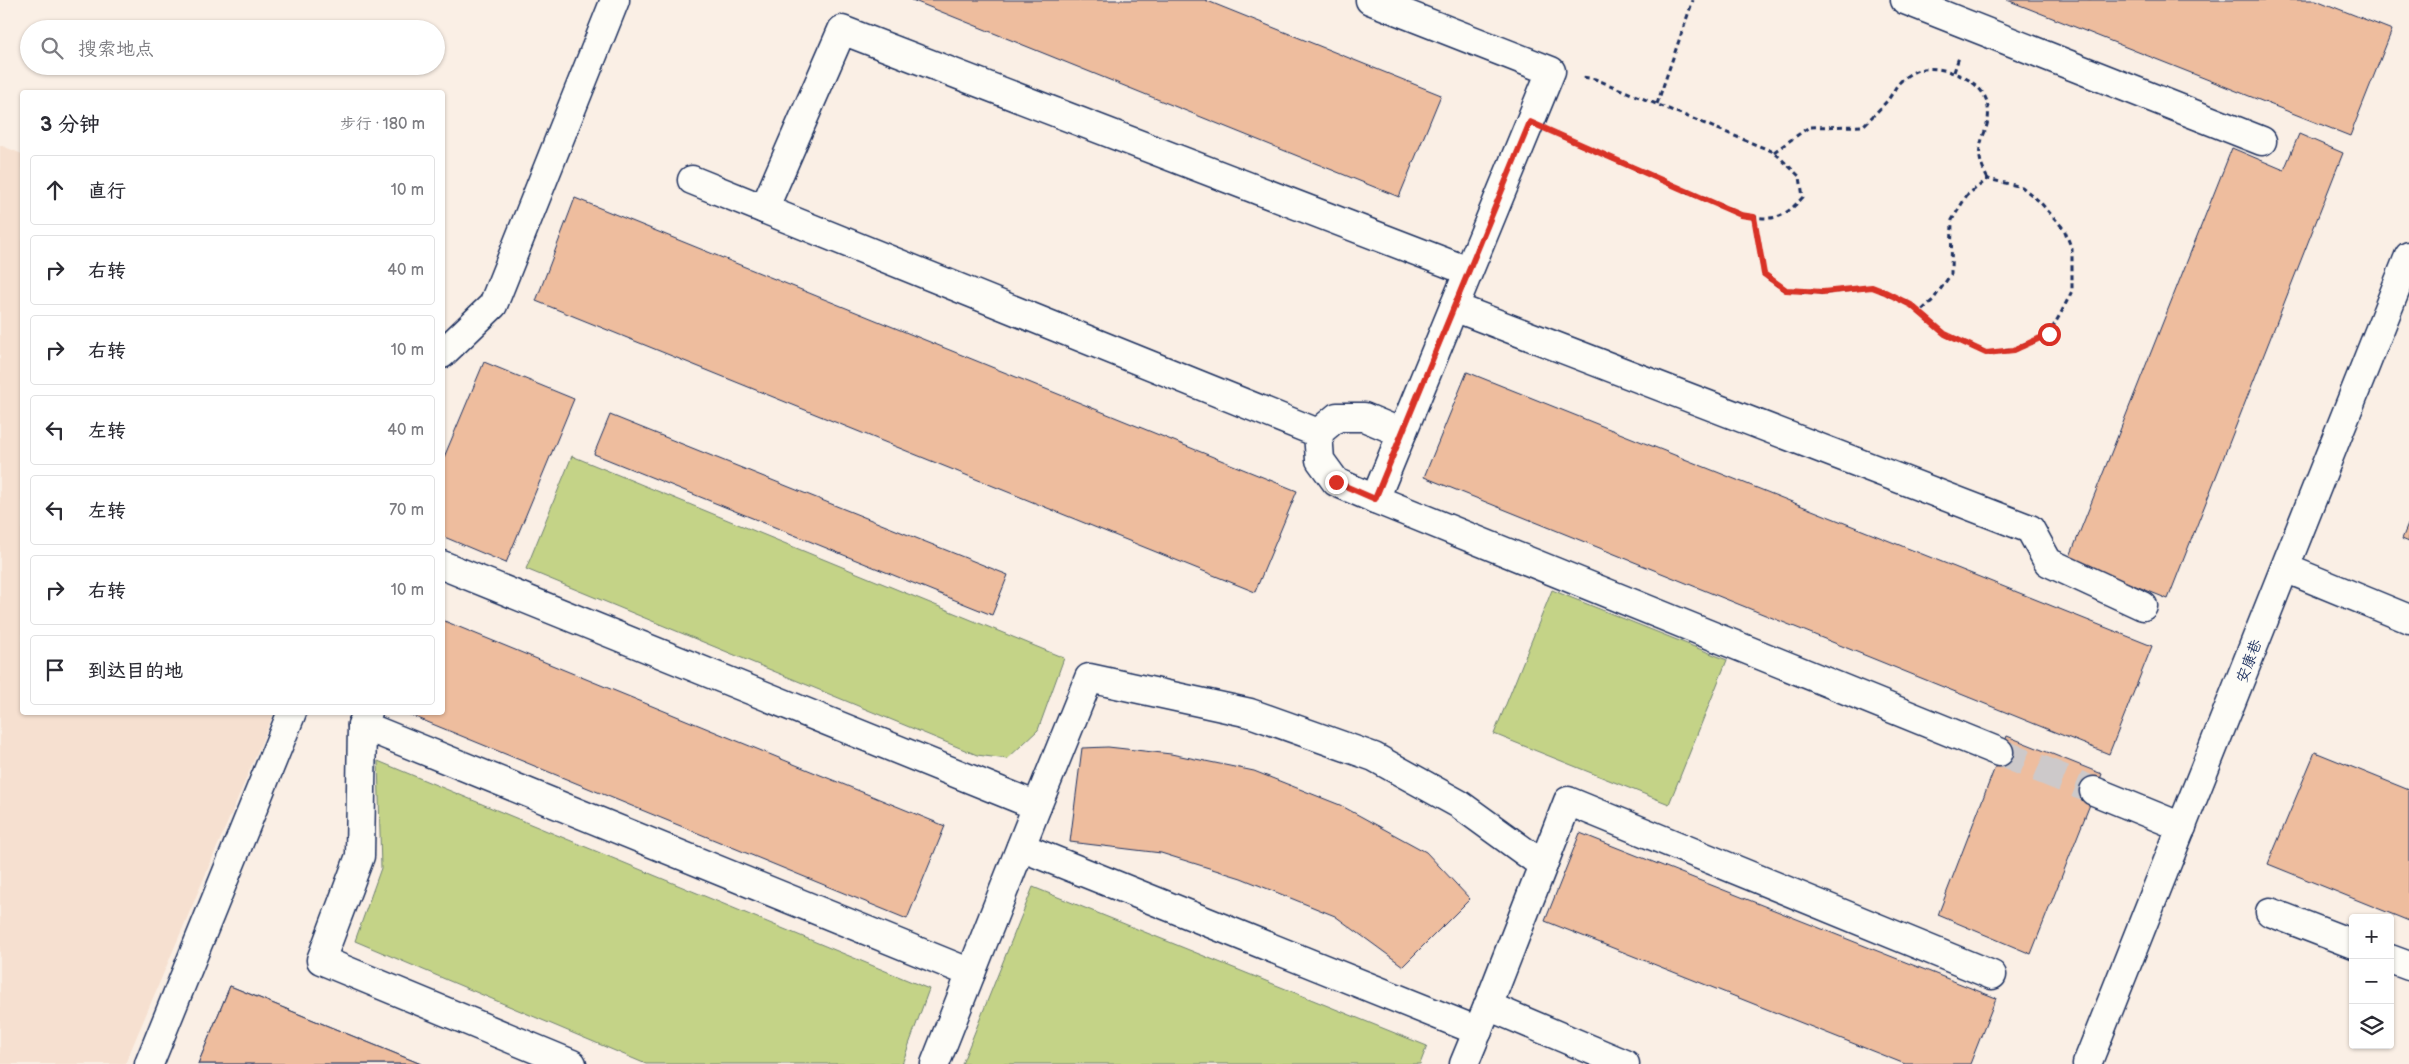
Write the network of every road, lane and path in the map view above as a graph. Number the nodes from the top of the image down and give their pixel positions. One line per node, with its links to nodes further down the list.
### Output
1 (616, 0): 18 (street)
2 (1370, 0): 5 (street)
3 (1692, 0): 6 (path)
4 (1905, 0): 8 (street)
5 (1550, 71): 6 (path); 7 (street)
6 (1657, 104): 9 (path)
7 (1530, 122): 13 (path); 15 (street)
8 (2262, 141)
9 (1774, 152): 10 (path); 13 (path)
10 (1988, 179): 17 (path); 17 (path)
11 (692, 180): 12 (street)
12 (764, 209): 15 (street); 19 (street)
13 (1754, 217): 17 (path)
14 (2409, 256): 23 (street, 安康巷)
15 (1468, 271): 16 (street)
16 (1454, 307): 20 (street); 24 (street)
17 (1920, 312)
18 (445, 351)
19 (1318, 433): 20 (street); 21 (street)
20 (1402, 433): 21 (street)
21 (1375, 499): 28 (street)
22 (445, 566): 30 (street)
23 (2285, 568): 25 (street); 31 (street, 安康巷)
24 (2143, 606)
25 (2409, 619)
26 (291, 715): 42 (street)
27 (365, 719): 38 (street); 43 (street)
28 (1999, 752)
29 (2094, 791): 31 (street)
30 (1037, 806): 32 (street); 33 (street)
31 (2182, 827): 47 (street, 安康巷)
32 (1021, 848): 38 (street); 41 (street)
33 (1543, 866): 39 (street); 40 (street)
34 (2270, 912): 35 (street)
35 (2349, 942)
36 (2394, 960): 37 (street)
37 (2409, 966)
38 (971, 973): 44 (street)
39 (1992, 975)
40 (1488, 1006): 41 (street); 46 (street)
41 (1478, 1031): 45 (street)
42 (149, 1064)
43 (572, 1064)
44 (935, 1064)
45 (1464, 1064)
46 (1625, 1064)
47 (2087, 1064)

